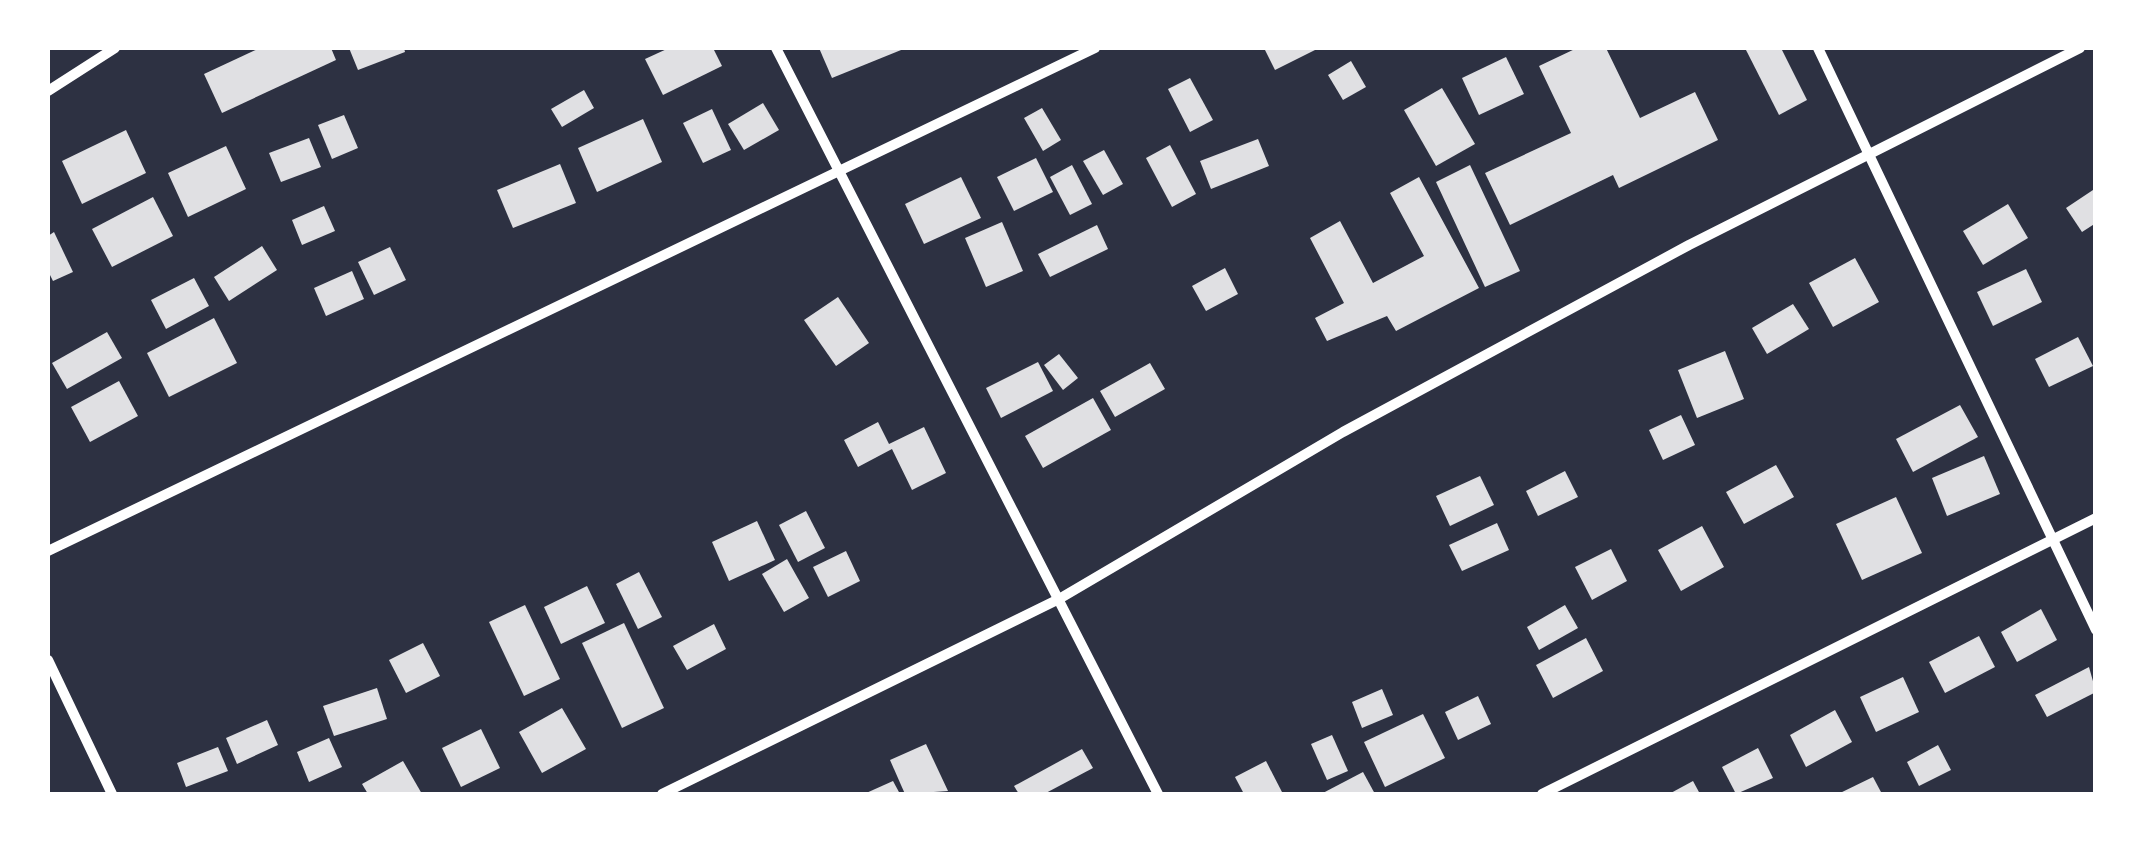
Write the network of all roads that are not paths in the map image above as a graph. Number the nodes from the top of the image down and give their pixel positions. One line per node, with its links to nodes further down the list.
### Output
1 (115, 48): 6 (street)
2 (776, 48): 8 (street)
3 (1095, 48): 8 (street)
4 (1818, 48): 7 (street)
5 (2080, 48): 7 (street)
6 (48, 91)
7 (1869, 157): 10 (street); 12 (street)
8 (840, 167): 11 (street); 12 (street)
9 (2096, 518): 10 (street)
10 (2053, 540): 13 (street); 18 (street)
11 (48, 551)
12 (1060, 598): 16 (street); 17 (street)
13 (2096, 630)
14 (49, 667): 15 (street)
15 (112, 794)
16 (662, 794)
17 (1158, 794)
18 (1542, 794)

